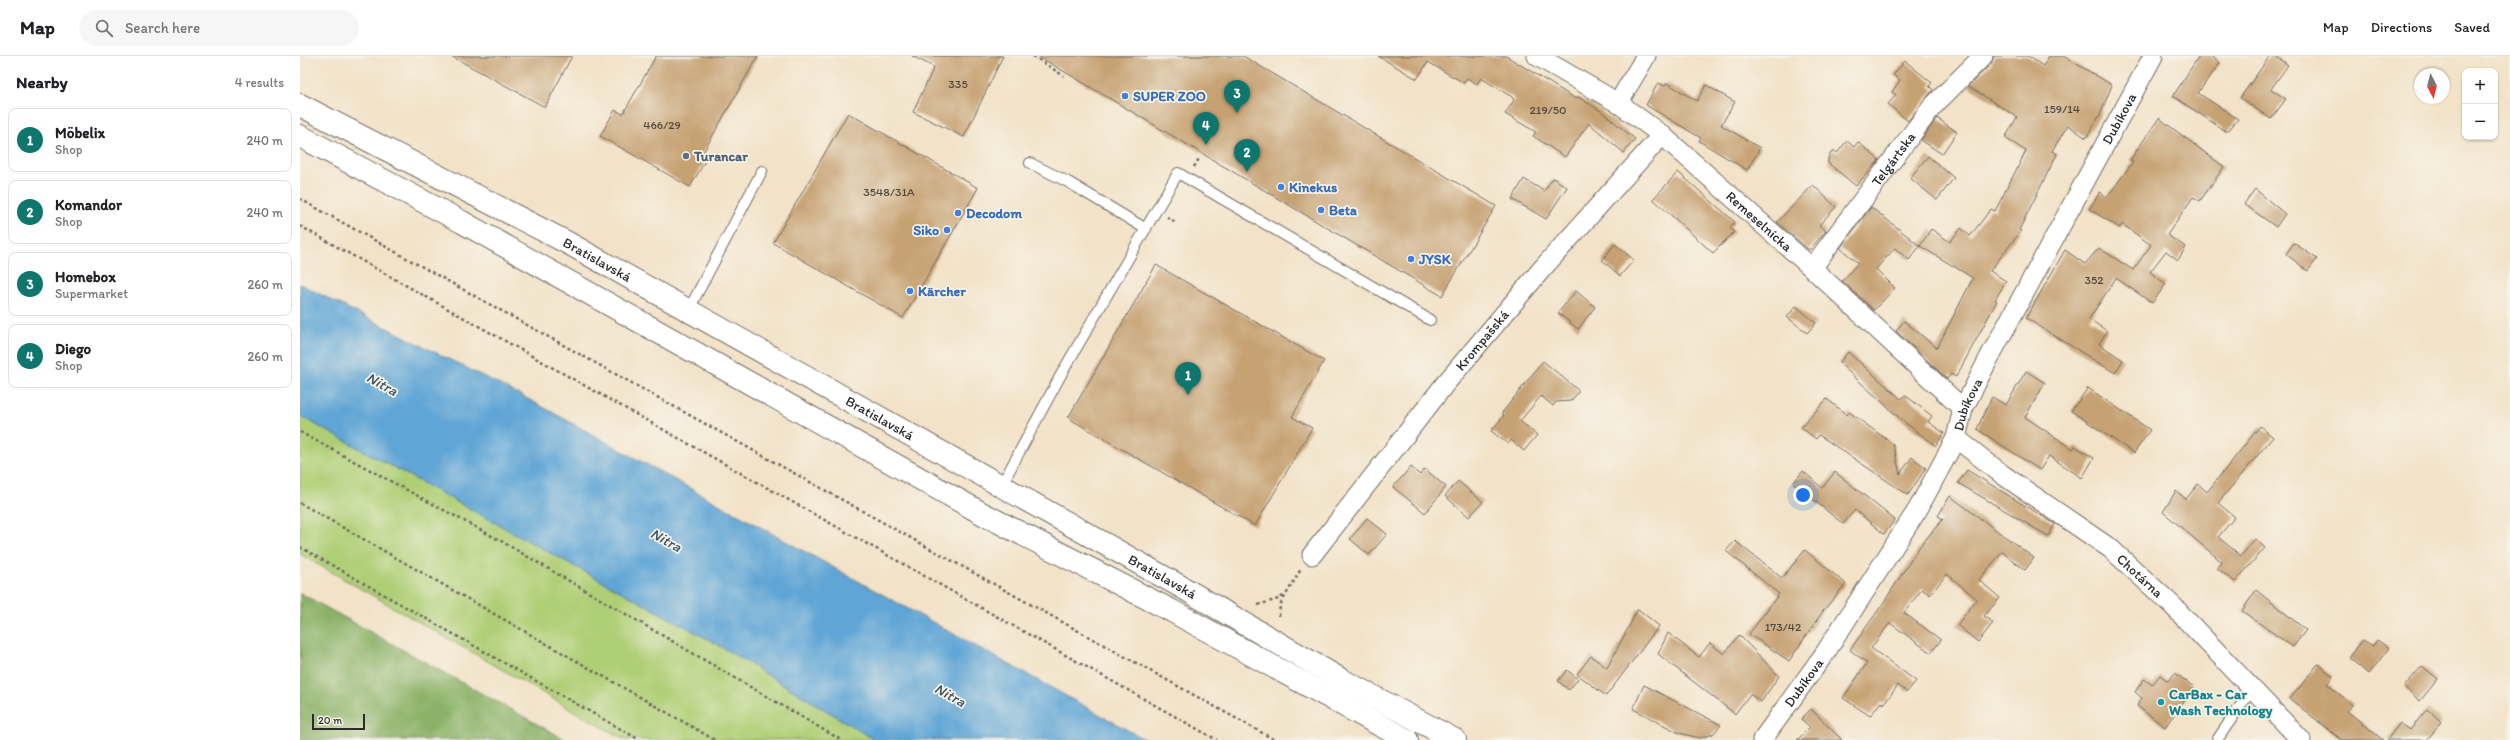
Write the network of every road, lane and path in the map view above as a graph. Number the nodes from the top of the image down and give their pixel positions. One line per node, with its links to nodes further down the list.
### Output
1 (1033, 56): 6 (path)
2 (1537, 56): 7 (street, Remeselnícka)
3 (1646, 56): 7 (street)
4 (1983, 56): 18 (street, Telgártska)
5 (2153, 56): 22 (street, Dubíkova)
6 (1064, 76)
7 (1618, 103): 9 (street, Remeselnícka)
8 (300, 105): 12 (main road, Bratislavská)
9 (1662, 135): 18 (street, Remeselnícka); 29 (street, Krompašská)
10 (300, 136): 14 (main road, Bratislavská)
11 (1030, 163): 17 (lane)
12 (417, 164): 14 (main road); 19 (main road, Bratislavská)
13 (762, 171): 19 (lane)
14 (404, 190): 21 (main road, Bratislavská)
15 (300, 199): 39 (path)
16 (300, 226): 38 (path)
17 (1146, 230): 20 (lane); 25 (lane)
18 (1812, 268): 22 (street, Remeselnícka)
19 (688, 310): 21 (main road); 25 (main road, Bratislavská)
20 (1430, 320)
21 (671, 339): 27 (main road, Bratislavská)
22 (1963, 409): 24 (street, Dubíkova)
23 (300, 432): 37 (path)
24 (1956, 438): 34 (street, Chotárna); 42 (street, Dubíkova)
25 (1001, 486): 27 (main road); 41 (main road, Bratislavská)
26 (300, 503): 36 (path)
27 (985, 515): 40 (main road, Bratislavská)
28 (300, 546): 35 (path)
29 (1312, 554)
30 (1299, 572): 31 (path)
31 (1286, 594): 32 (path); 33 (path)
32 (1258, 605)
33 (1279, 616)
34 (2252, 688): 43 (lane); 44 (street, Chotárna)
35 (640, 740)
36 (715, 740)
37 (841, 740)
38 (1217, 740)
39 (1275, 740)
40 (1407, 740)
41 (1455, 740)
42 (1762, 740)
43 (2217, 740)
44 (2301, 740)

